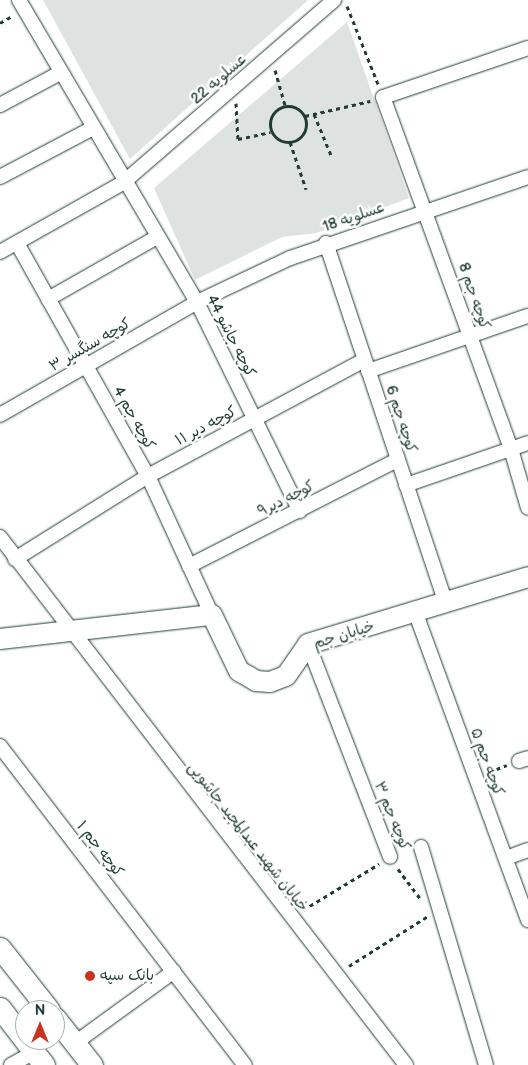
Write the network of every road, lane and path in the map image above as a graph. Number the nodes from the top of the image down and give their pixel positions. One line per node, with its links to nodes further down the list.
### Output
1 (19, 0): 6 (street, کوچه جاشو 44)
2 (334, 0): 5 (street, عسلویه 22)
3 (345, 0): 8 (path)
4 (528, 48): 8 (street)
5 (270, 55): 7 (street, عسلویه 22); 10 (path)
6 (60, 73): 9 (street); 13 (street, کوچه جاشو 44)
7 (236, 85): 14 (path); 19 (street, عسلویه 22)
8 (384, 97): 11 (path); 21 (street, کوچه جم 8)
9 (0, 105)
10 (285, 106): 12 (path); 14 (path)
11 (314, 114): 12 (path); 16 (path)
12 (304, 116): 15 (path)
13 (93, 128): 17 (street); 19 (street, کوچه جاشو 44)
14 (270, 132): 15 (path)
15 (290, 142): 20 (path)
16 (331, 155)
17 (0, 177)
18 (528, 177): 21 (street, عسلویه 18)
19 (124, 182): 22 (street, کوچه جاشو 44); 23 (street, عسلویه 22)
20 (306, 189)
21 (427, 210): 24 (street, عسلویه 18); 29 (street, کوچه جم 8)
22 (157, 236): 26 (street); 27 (street, کوچه جاشو 44)
23 (17, 243): 25 (street, عسلویه 22); 26 (street, کوچه جم 4)
24 (326, 244): 27 (street, عسلویه 18); 30 (street, کوچه جم 6)
25 (0, 252)
26 (48, 299): 31 (street, کوچه جم 4)
27 (196, 302): 31 (street, کوچه سنگسر ۳); 33 (street, کوچه جاشو 44)
28 (528, 316): 29 (street, کوچه دیر ۱۱)
29 (470, 336): 30 (street, کوچه دیر ۱۱); 35 (street, کوچه جم 8)
30 (366, 365): 33 (street, کوچه دیر ۱۱); 36 (street, کوچه جم 6)
31 (86, 366): 32 (street, کوچه سنگسر ۳); 37 (street, کوچه جم 4)
32 (0, 415)
33 (254, 419): 37 (street, کوچه دیر ۱۱); 40 (street, کوچه جاشو 44)
34 (528, 443): 35 (street)
35 (511, 449): 38 (street); 39 (street, کوچه جم 8)
36 (397, 460): 38 (street, کوچه جم 6); 40 (street, کوچه دیر۹)
37 (148, 476): 42 (street, کوچه دیر ۱۱); 43 (street, کوچه جم 4)
38 (406, 485): 45 (street, کوچه جم 6)
39 (528, 508)
40 (300, 511): 43 (street, کوچه دیر۹)
41 (0, 537): 42 (street, خیابان شهید عبدالمجید جاشویی)
42 (15, 559): 48 (street, خیابان شهید عبدالمجید جاشویی)
43 (190, 566): 46 (street, کوچه جم 4)
44 (528, 577): 45 (street, خیابان جم)
45 (446, 604): 47 (street, خیابان جم)
46 (212, 614): 48 (street); 50 (street, خیابان جم)
47 (416, 614): 50 (street, خیابان جم); 53 (street, کوچه جم ۵)
48 (66, 629): 49 (street); 58 (street, خیابان شهید عبدالمجید جاشویی)
49 (0, 639)
50 (308, 644): 56 (street, کوچه جم ۳)
51 (0, 746): 61 (street, کوچه جم ۱)
52 (524, 759): 53 (path)
53 (476, 777): 57 (street, کوچه جم ۵)
54 (421, 847): 72 (street)
55 (528, 850): 57 (street)
56 (390, 858): 58 (path); 62 (path, کوچه جم ۳)
57 (506, 858): 59 (street, کوچه جم ۵)
58 (290, 918): 62 (street, خیابان شهید عبدالمجید جاشویی)
59 (528, 920)
60 (0, 948): 63 (main road)
61 (174, 972): 66 (street); 70 (street, کوچه جم ۱)
62 (335, 975): 71 (street, خیابان شهید عبدالمجید جاشویی)
63 (41, 1000)
64 (0, 1008): 67 (main road)
65 (65, 1030): 66 (main road)
66 (75, 1043): 69 (main road)
67 (39, 1058): 68 (street)
68 (11, 1065)
69 (92, 1065)
70 (244, 1065)
71 (406, 1065)
72 (486, 1065)

